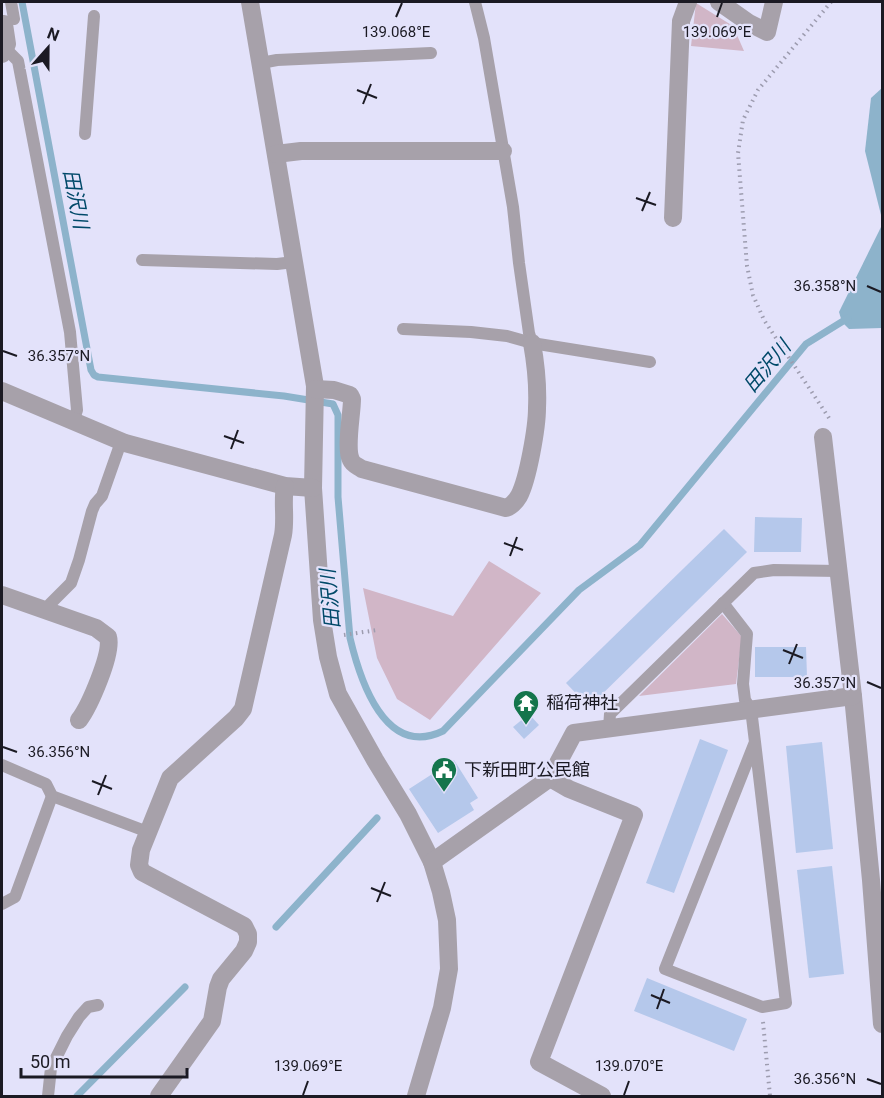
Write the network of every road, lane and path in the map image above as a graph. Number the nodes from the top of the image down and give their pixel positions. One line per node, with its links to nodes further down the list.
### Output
1 (11, 2): 9 (lane)
2 (250, 2): 12 (street)
3 (475, 2): 14 (lane)
4 (688, 2): 16 (street)
5 (719, 2): 6 (street)
6 (774, 2)
7 (831, 2): 24 (path)
8 (94, 15): 13 (lane)
9 (9, 21): 10 (street)
10 (4, 51): 25 (lane)
11 (431, 53): 12 (lane)
12 (261, 63): 15 (street)
13 (86, 134)
14 (503, 151): 15 (street); 20 (lane)
15 (276, 154): 18 (street)
16 (673, 219)
17 (142, 260): 18 (lane)
18 (294, 262): 22 (street)
19 (403, 329): 20 (lane)
20 (532, 343): 21 (lane); 22 (street)
21 (650, 362)
22 (315, 389): 29 (street)
23 (2, 391): 25 (street)
24 (819, 400)
25 (73, 422): 27 (street)
26 (824, 437): 30 (street)
27 (121, 442): 28 (street); 33 (lane)
28 (285, 486): 29 (street); 44 (street)
29 (313, 488): 45 (street)
30 (839, 571): 32 (lane); 36 (street)
31 (2, 595): 33 (street)
32 (723, 603): 37 (lane); 39 (lane)
33 (47, 611): 38 (street)
34 (377, 630): 35 (path)
35 (339, 636)
36 (853, 696): 37 (street); 49 (street)
37 (751, 709): 39 (street); 40 (lane)
38 (79, 720)
39 (609, 728): 42 (street)
40 (755, 742): 48 (lane); 48 (lane)
41 (2, 765): 43 (lane)
42 (550, 778): 45 (street); 53 (street)
43 (52, 796): 44 (lane); 46 (lane)
44 (147, 832): 51 (street)
45 (432, 862): 52 (street)
46 (2, 904)
47 (98, 1005): 50 (lane)
48 (762, 1007): 54 (path)
49 (882, 1024)
50 (48, 1096)
51 (159, 1096)
52 (416, 1096)
53 (602, 1096)
54 (770, 1096)

